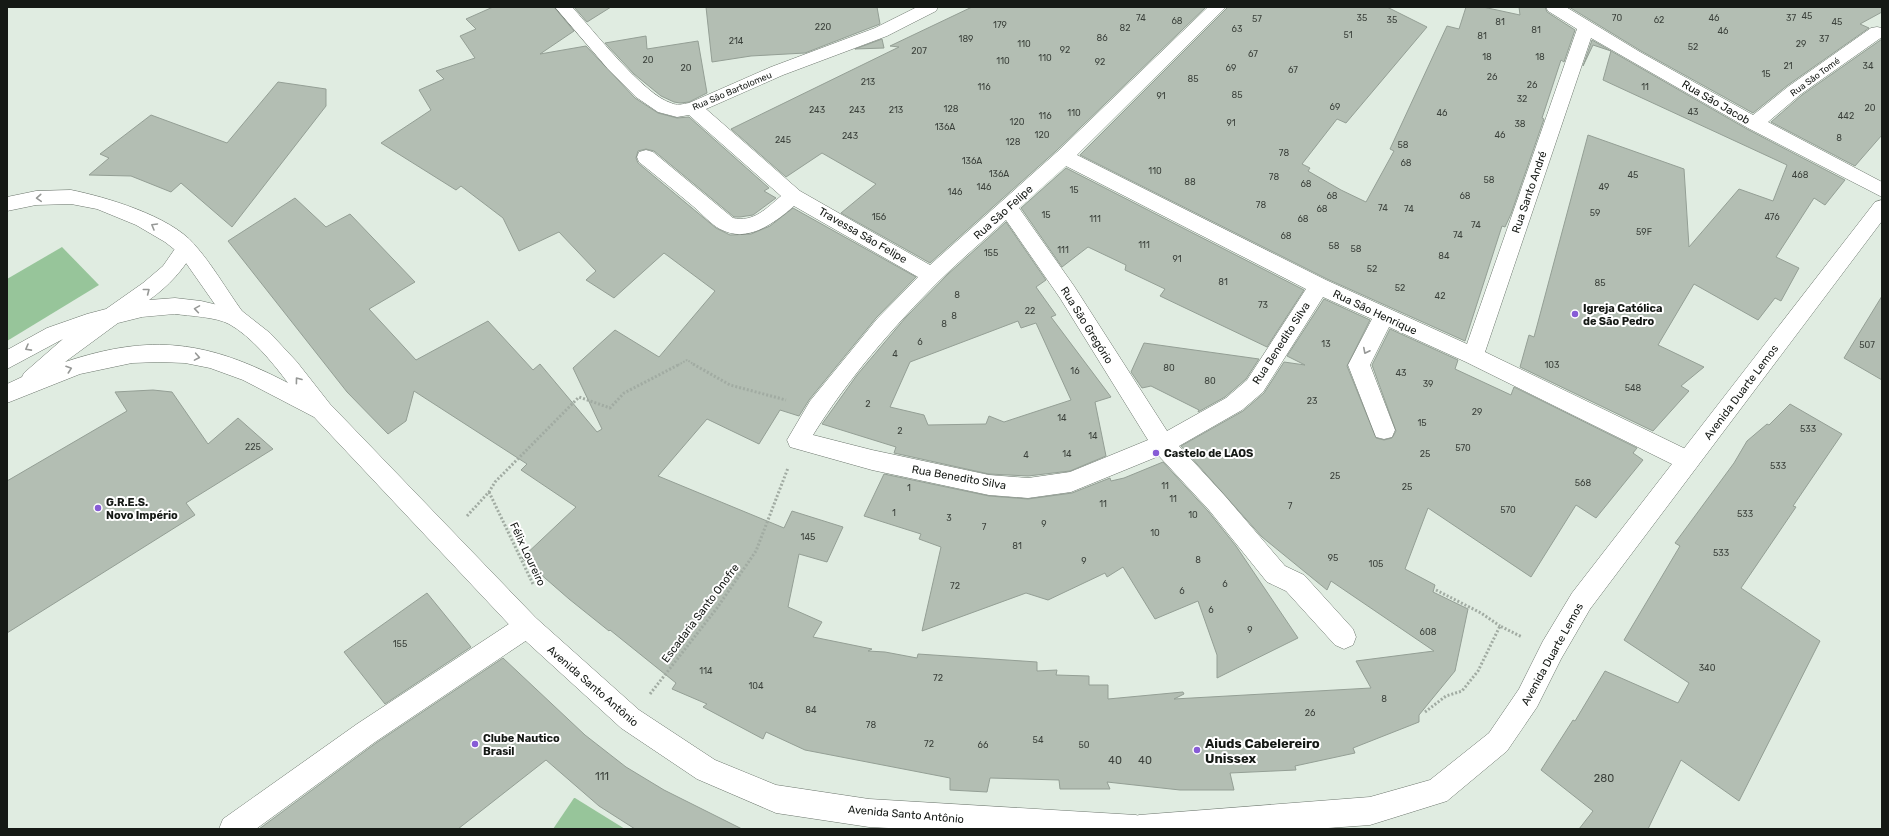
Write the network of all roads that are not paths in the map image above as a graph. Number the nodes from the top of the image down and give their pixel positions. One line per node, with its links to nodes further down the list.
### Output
1 (563, 7): 7 (street, Rua São Bartolomeu)
2 (930, 7): 7 (street, Rua São Bartolomeu)
3 (1218, 7): 10 (street, Rua São Felipe)
4 (1554, 7): 5 (street, Rua São Jacob)
5 (1586, 28): 8 (street, Rua São Jacob); 22 (street, Rua Santo André)
6 (1877, 32): 8 (street, Rua São Tomé)
7 (693, 108): 12 (street, Travessa São Felipe)
8 (1754, 124): 11 (street, Rua São Jacob)
9 (646, 157): 12 (street)
10 (1064, 157): 14 (street, Rua São Felipe); 18 (street, Rua São Henrique)
11 (1882, 190)
12 (793, 196): 17 (street, Travessa São Felipe)
13 (7, 204): 16 (street, Avenida Santo Antônio, one-way to 13)
14 (1008, 207): 17 (street, Rua São Felipe); 29 (street, Rua São Gregório)
15 (1882, 207): 30 (street, Avenida Duarte Lemos)
16 (186, 248): 19 (street, one-way to 16); 21 (street, Avenida Santo Antônio)
17 (932, 276): 28 (street, Rua São Felipe)
18 (1319, 286): 20 (street, Rua São Henrique); 29 (street, Rua Benedito Silva)
19 (116, 314): 21 (street, Avenida Santo Antônio, one-way to 19); 23 (street, Avenida Santo Antônio, one-way to 23); 24 (street)
20 (1384, 316): 22 (street, Rua São Henrique); 27 (street, one-way to 27)
21 (235, 317): 26 (street, Avenida Santo Antônio, one-way to 21)
22 (1473, 356): 30 (street, Rua São Henrique)
23 (7, 360)
24 (26, 384): 25 (street, Avenida Santo Antônio); 26 (street, Avenida Santo Antônio, one-way to 26)
25 (7, 394)
26 (322, 411): 31 (street, Avenida Santo Antônio)
27 (1384, 430)
28 (801, 435): 29 (street, Rua Benedito Silva)
29 (1163, 444): 32 (street, Rua São Gregório)
30 (1688, 461): 34 (street, Avenida Duarte Lemos)
31 (527, 626): 33 (street); 34 (street, Avenida Santo Antônio)
32 (1344, 637)
33 (233, 829)
34 (1137, 829)

